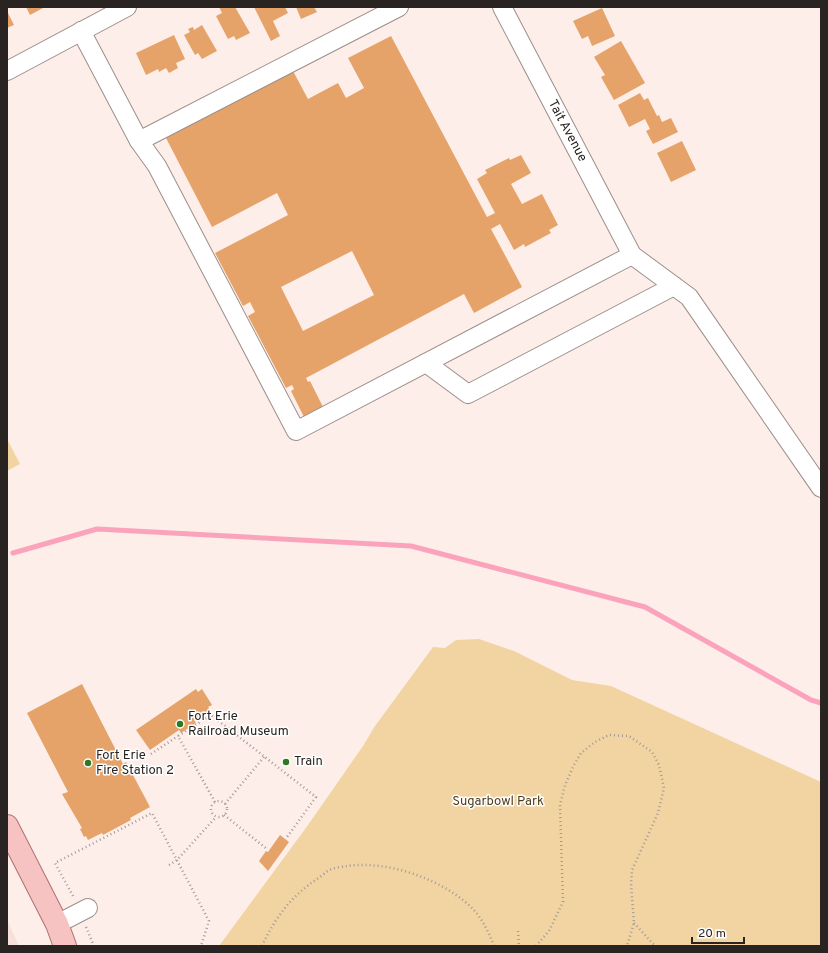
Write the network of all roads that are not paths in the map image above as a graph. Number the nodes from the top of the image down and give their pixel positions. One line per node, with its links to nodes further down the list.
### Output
1 (127, 7): 4 (street)
2 (399, 7): 7 (street)
3 (502, 7): 8 (street, Tait Avenue)
4 (97, 14): 5 (street)
5 (81, 31): 6 (street); 7 (street)
6 (7, 71)
7 (138, 141): 10 (street)
8 (632, 255): 9 (street); 10 (street)
9 (674, 286): 10 (street); 11 (street)
10 (426, 363)
11 (821, 488)
12 (7, 826): 14 (main road)
13 (88, 908): 14 (street)
14 (57, 924): 15 (main road)
15 (65, 946)

